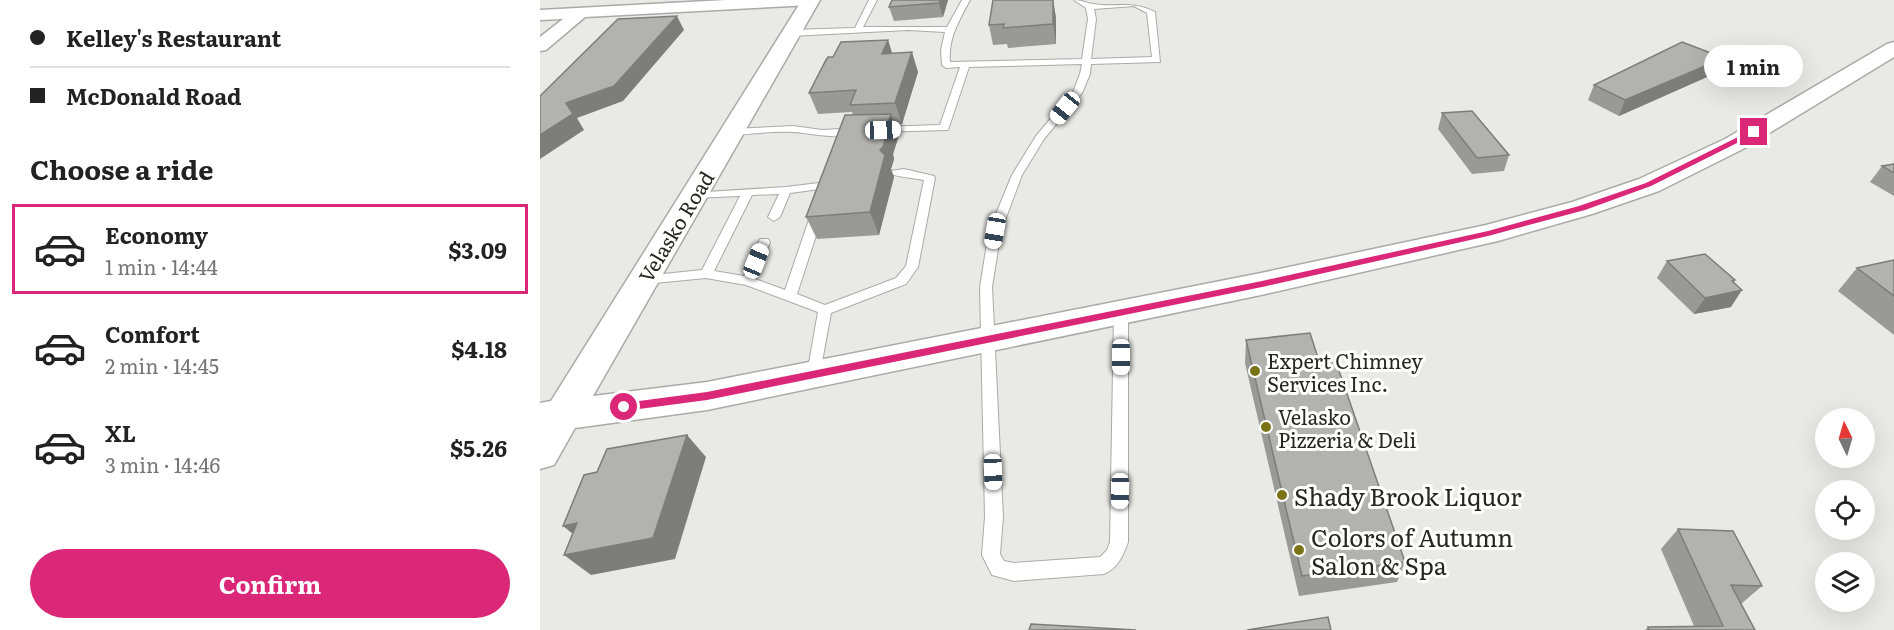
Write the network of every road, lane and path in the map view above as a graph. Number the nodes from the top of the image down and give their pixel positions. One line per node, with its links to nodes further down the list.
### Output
1 (811, 0): 6 (street); 10 (street, Velasko Road)
2 (873, 0): 9 (lane)
3 (966, 0): 8 (lane)
4 (1078, 0): 5 (lane)
5 (1090, 6): 13 (lane); 13 (lane)
6 (580, 13): 7 (street); 11 (street)
7 (540, 15)
8 (950, 29): 9 (lane); 14 (lane)
9 (858, 30): 10 (lane)
10 (791, 33): 15 (street, Velasko Road)
11 (540, 46)
12 (1894, 48): 29 (street)
13 (1087, 62): 14 (lane); 30 (lane)
14 (966, 64): 15 (lane)
15 (732, 132): 21 (street, Velasko Road)
16 (895, 173): 28 (lane)
17 (839, 178): 18 (lane)
18 (826, 185): 19 (lane); 27 (lane)
19 (786, 190): 20 (lane); 22 (lane)
20 (747, 193): 21 (lane); 24 (lane)
21 (694, 195): 26 (street, Velasko Road)
22 (774, 217)
23 (764, 242): 25 (lane)
24 (706, 274): 25 (lane); 26 (lane)
25 (748, 280): 27 (lane)
26 (643, 281): 32 (street, Velasko Road)
27 (790, 294): 28 (lane)
28 (825, 310): 31 (lane)
29 (1121, 312): 30 (street); 30 (lane)
30 (989, 339): 31 (street)
31 (814, 374): 32 (street)
32 (551, 417): 33 (street, Velasko Road)
33 (540, 453)

